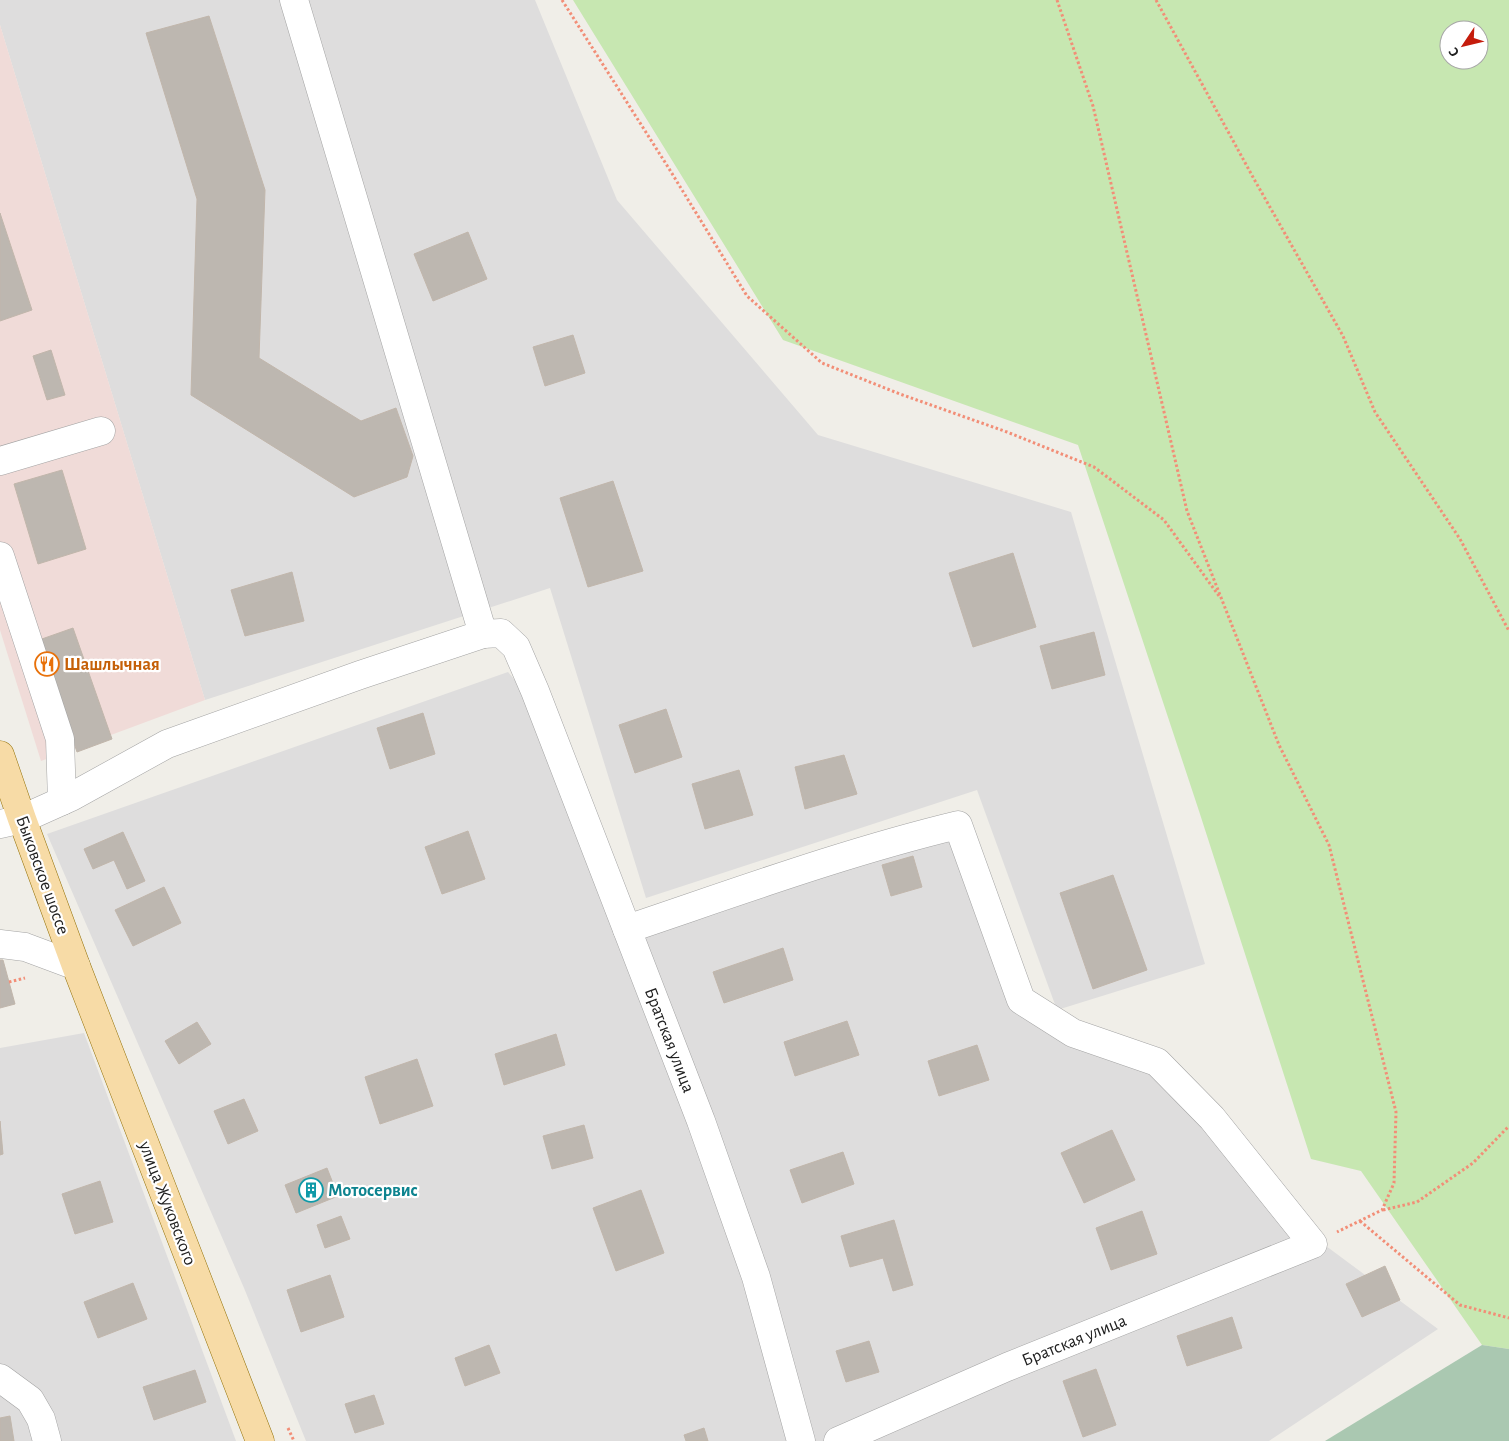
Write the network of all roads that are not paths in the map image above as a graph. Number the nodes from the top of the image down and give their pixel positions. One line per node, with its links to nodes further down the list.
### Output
1 (294, 0): 5 (street)
2 (101, 431): 3 (street)
3 (0, 461)
4 (0, 556): 7 (street)
5 (483, 634): 7 (street); 9 (street, Братская улица)
6 (0, 755): 8 (main road, Быковское шоссе)
7 (62, 801): 8 (street)
8 (7, 818): 11 (main road, Быковское шоссе)
9 (627, 929): 15 (street, Братская улица); 16 (street, Братская улица)
10 (0, 944): 11 (street)
11 (76, 966): 14 (main road, улица Жуковского)
12 (0, 1378): 13 (street)
13 (47, 1441)
14 (260, 1441)
15 (801, 1441)
16 (838, 1441)

